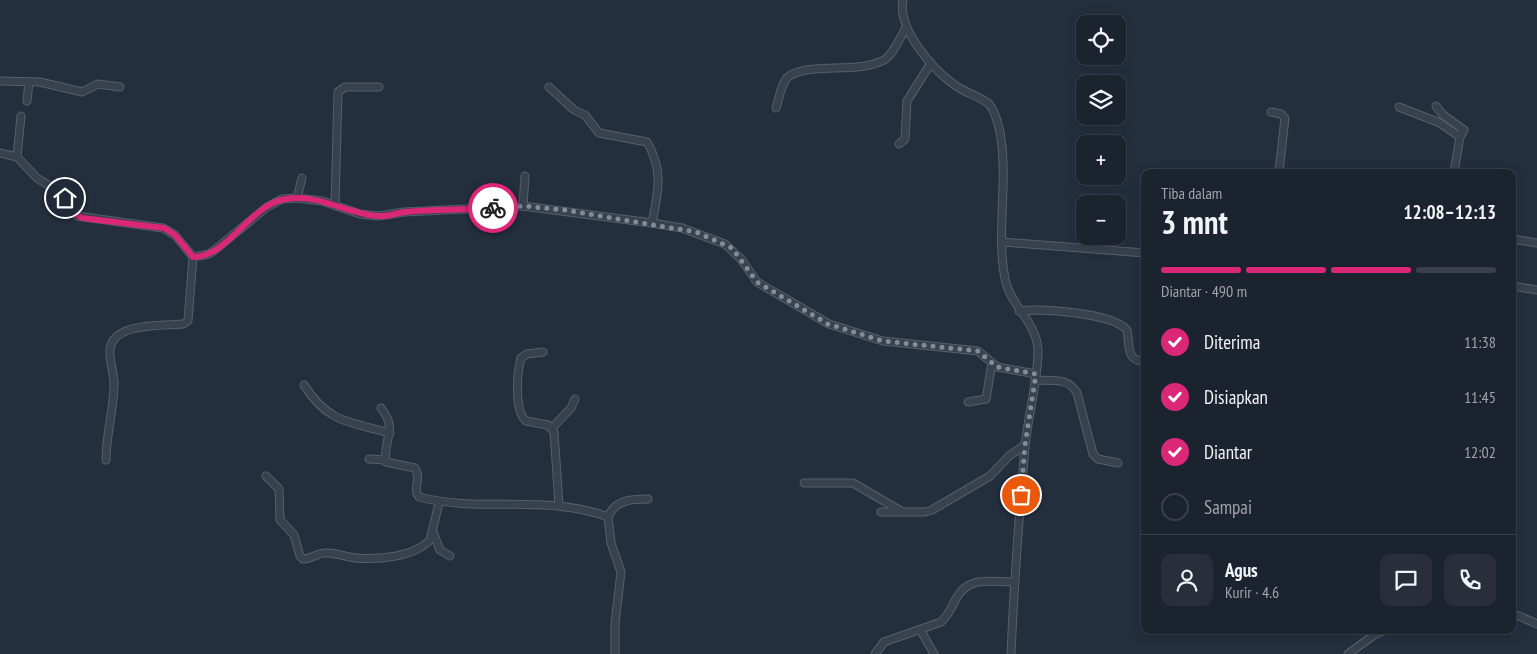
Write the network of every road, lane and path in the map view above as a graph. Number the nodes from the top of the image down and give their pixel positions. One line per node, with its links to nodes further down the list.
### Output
1 (903, 0): 2 (street)
2 (906, 28): 3 (street); 12 (street)
3 (931, 62): 16 (street); 28 (street)
4 (0, 81): 5 (street)
5 (29, 82): 6 (street); 9 (street)
6 (120, 87)
7 (379, 87): 24 (street)
8 (549, 87): 26 (street)
9 (27, 101)
10 (1399, 106): 15 (street)
11 (1436, 106): 15 (street)
12 (776, 108)
13 (1271, 112): 19 (street)
14 (21, 116): 18 (street)
15 (1460, 137): 20 (street)
16 (899, 144)
17 (0, 153): 18 (street)
18 (17, 157): 31 (street)
19 (1279, 169)
20 (1455, 169)
21 (525, 176): 25 (street)
22 (302, 178): 23 (street)
23 (297, 198): 24 (street); 31 (street)
24 (334, 206): 25 (street)
25 (523, 206): 26 (street)
26 (652, 223): 37 (street)
27 (1516, 240): 29 (street)
28 (1002, 242): 30 (street); 34 (street)
29 (1537, 243)
30 (1141, 253)
31 (193, 257): 47 (street)
32 (1516, 287): 33 (street)
33 (1537, 290)
34 (1019, 311): 36 (street); 38 (street)
35 (543, 352): 43 (street)
36 (1141, 361)
37 (992, 363): 38 (street); 41 (street)
38 (1036, 377): 45 (street); 49 (street)
39 (304, 385): 44 (street)
40 (575, 399): 43 (street)
41 (968, 402)
42 (381, 408): 44 (street)
43 (552, 428): 54 (street)
44 (390, 433): 48 (street)
45 (1025, 445): 56 (street); 60 (street)
46 (369, 459): 48 (street)
47 (106, 460)
48 (385, 460): 53 (street)
49 (1118, 463)
50 (266, 476): 58 (street)
51 (804, 483): 56 (street)
52 (648, 499): 57 (street)
53 (440, 502): 54 (street); 58 (street)
54 (559, 505): 57 (street)
55 (880, 512): 56 (street)
56 (901, 512)
57 (608, 518): 65 (street)
58 (433, 532): 59 (street)
59 (450, 556)
60 (1014, 582): 63 (street); 68 (street)
61 (1516, 615): 62 (street)
62 (1537, 624)
63 (922, 632): 66 (street); 67 (street)
64 (1376, 634): 69 (street)
65 (616, 654)
66 (876, 654)
67 (934, 654)
68 (1011, 654)
69 (1348, 654)

